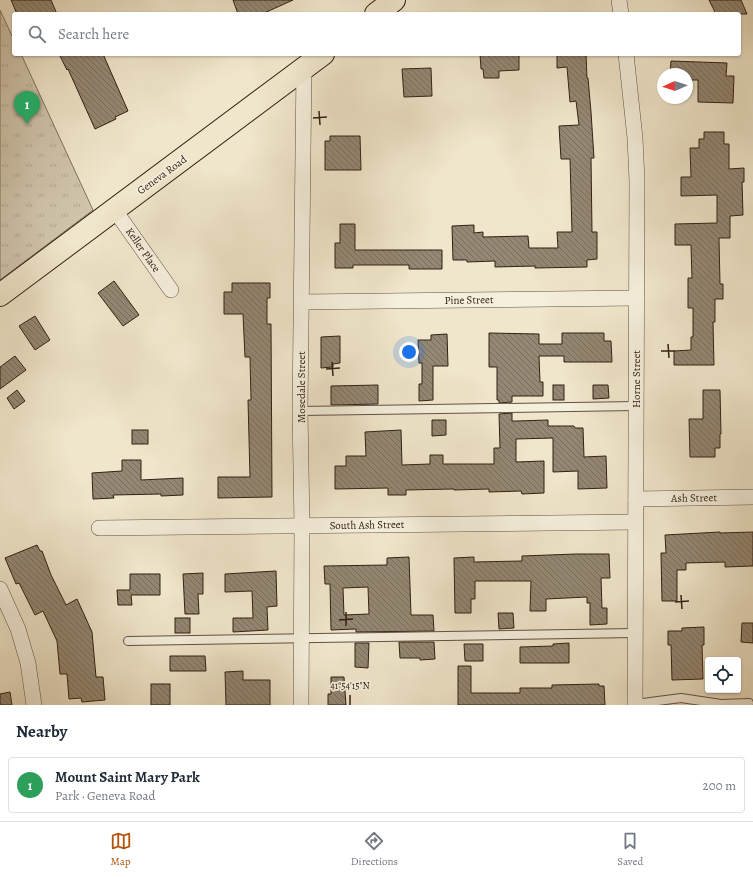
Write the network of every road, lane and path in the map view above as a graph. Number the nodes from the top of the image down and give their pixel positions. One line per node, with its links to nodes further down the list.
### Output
1 (394, 0): 3 (main road)
2 (619, 0): 4 (street)
3 (379, 12)
4 (621, 12)
5 (320, 56): 7 (main road, Geneva Road)
6 (626, 56): 11 (street, Horne Street)
7 (304, 68): 8 (main road, Geneva Road); 12 (street, Mosedale Street)
8 (114, 210): 9 (street, Keller Place); 10 (main road, Geneva Road)
9 (172, 290)
10 (0, 295)
11 (636, 298): 12 (street, Pine Street); 13 (street, Horne Street)
12 (302, 302): 14 (street, Mosedale Street)
13 (636, 406): 14 (lane); 16 (street, Horne Street)
14 (300, 411): 18 (street, Mosedale Street)
15 (753, 497): 16 (street, Ash Street)
16 (636, 499): 17 (street, Horne Street)
17 (635, 522): 18 (street, South Ash Street); 21 (street, Horne Street)
18 (302, 525): 19 (street, South Ash Street); 22 (street, Mosedale Street)
19 (99, 528)
20 (0, 589): 25 (street)
21 (635, 633): 22 (lane); 27 (street, Horne Street)
22 (301, 637): 23 (lane); 26 (street, Mosedale Street)
23 (128, 641)
24 (749, 703): 27 (lane)
25 (34, 705)
26 (301, 705)
27 (635, 705)

